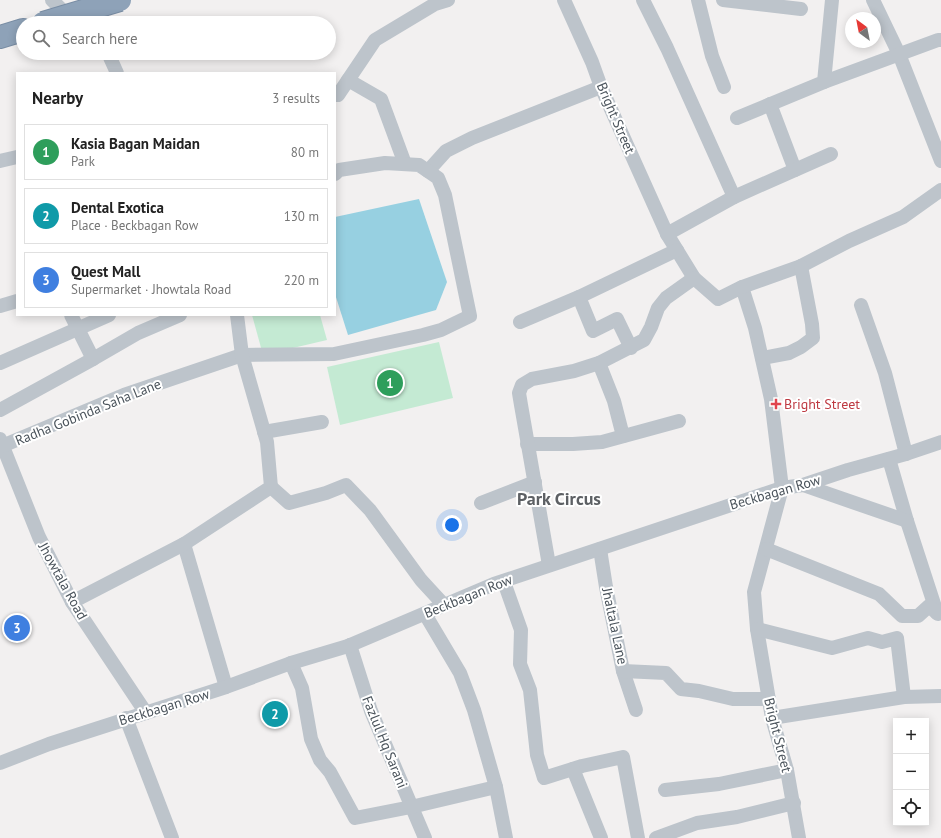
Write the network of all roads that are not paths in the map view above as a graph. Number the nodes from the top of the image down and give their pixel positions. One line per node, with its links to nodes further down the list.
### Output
1 (52, 0): 12 (street)
2 (120, 0): 11 (highway, bridge)
3 (448, 0): 19 (street)
4 (564, 0): 21 (street, Bright Street)
5 (643, 0): 35 (street)
6 (698, 0): 22 (street)
7 (729, 0): 10 (street)
8 (832, 0): 20 (street)
9 (873, 0): 16 (street)
10 (801, 9)
11 (66, 16)
12 (68, 16)
13 (16, 32): 14 (highway)
14 (0, 37)
15 (941, 40): 16 (street)
16 (899, 54): 20 (street); 29 (street)
17 (111, 60): 18 (street)
18 (117, 72)
19 (348, 80): 23 (street); 30 (street)
20 (824, 82): 24 (street)
21 (601, 87): 32 (street); 36 (street, Bright Street)
22 (724, 87)
23 (336, 95)
24 (770, 104): 25 (street); 31 (street)
25 (737, 118)
26 (831, 154): 31 (street)
27 (16, 157): 28 (street)
28 (0, 161)
29 (941, 161)
30 (405, 164): 32 (street); 33 (street)
31 (795, 170): 35 (street)
32 (428, 171): 52 (street, Radha Gobinda Saha Lane)
33 (336, 173)
34 (941, 190): 38 (street)
35 (734, 197): 36 (street)
36 (667, 234): 37 (street, Bright Street)
37 (677, 250): 39 (street, Bright Street); 41 (street)
38 (801, 266): 40 (street); 53 (street)
39 (694, 278): 40 (street, Bright Street); 51 (street)
40 (742, 286): 53 (street, Bright Street)
41 (579, 297): 49 (street); 51 (street)
42 (16, 301): 44 (street)
43 (861, 305): 65 (street)
44 (0, 306)
45 (72, 316): 50 (street)
46 (107, 316): 50 (street)
47 (178, 316): 54 (street)
48 (237, 316): 52 (street)
49 (520, 322)
50 (78, 329): 54 (street); 55 (street)
51 (631, 348): 56 (street)
52 (242, 355): 60 (street); 63 (street, Radha Gobinda Saha Lane)
53 (762, 358): 70 (street, Bright Street)
54 (93, 359): 57 (street)
55 (0, 363)
56 (599, 363): 61 (street); 64 (street)
57 (0, 410)
58 (679, 421): 61 (street)
59 (322, 422): 60 (street)
60 (264, 432): 69 (street)
61 (623, 436): 64 (street)
62 (941, 442): 65 (street, Beckbagan Row)
63 (1, 443): 78 (street, Jhowtala Road)
64 (527, 444): 67 (street)
65 (906, 454): 66 (street, Beckbagan Row)
66 (889, 459): 68 (street, Beckbagan Row); 72 (street)
67 (535, 482): 71 (street); 76 (street)
68 (802, 485): 70 (street, Beckbagan Row); 72 (street)
69 (271, 487): 73 (street); 79 (street)
70 (782, 488): 74 (street, Beckbagan Row); 75 (street, Bright Street)
71 (481, 502)
72 (907, 521): 81 (street)
73 (184, 544): 78 (street); 86 (street)
74 (600, 549): 76 (street, Beckbagan Row); 85 (street, Jhaltala Lane)
75 (766, 549): 81 (street); 82 (street, Bright Street)
76 (549, 565): 77 (street, Beckbagan Row)
77 (504, 582): 79 (street, Beckbagan Row); 95 (street)
78 (72, 602): 91 (street, Jhowtala Road)
79 (444, 606): 80 (street, Beckbagan Row)
80 (425, 614): 83 (street, Beckbagan Row); 97 (street)
81 (939, 614)
82 (757, 629): 88 (street); 89 (street, Bright Street)
83 (350, 645): 84 (street, Beckbagan Row); 100 (street, Fazlul Hq Sarani)
84 (291, 664): 86 (street, Beckbagan Row); 100 (street)
85 (623, 671): 89 (street, Jhaltala Lane); 90 (street)
86 (226, 687): 91 (street, Beckbagan Row)
87 (941, 696): 88 (street)
88 (904, 697): 93 (street)
89 (769, 699): 93 (street, Bright Street)
90 (636, 710)
91 (146, 713): 92 (street, Beckbagan Row)
92 (126, 718): 94 (street, Beckbagan Row); 101 (street)
93 (772, 718): 96 (street, Bright Street)
94 (0, 763)
95 (573, 769): 104 (street); 105 (street)
96 (787, 770): 98 (street); 99 (street, Bright Street)
97 (496, 787): 100 (street); 103 (street)
98 (665, 790)
99 (794, 803): 106 (street); 107 (street, Bright Street)
100 (411, 807): 102 (street, Fazlul Hq Sarani)
101 (172, 838)
102 (424, 838)
103 (506, 838)
104 (601, 838)
105 (638, 838)
106 (656, 838)
107 (799, 838)

